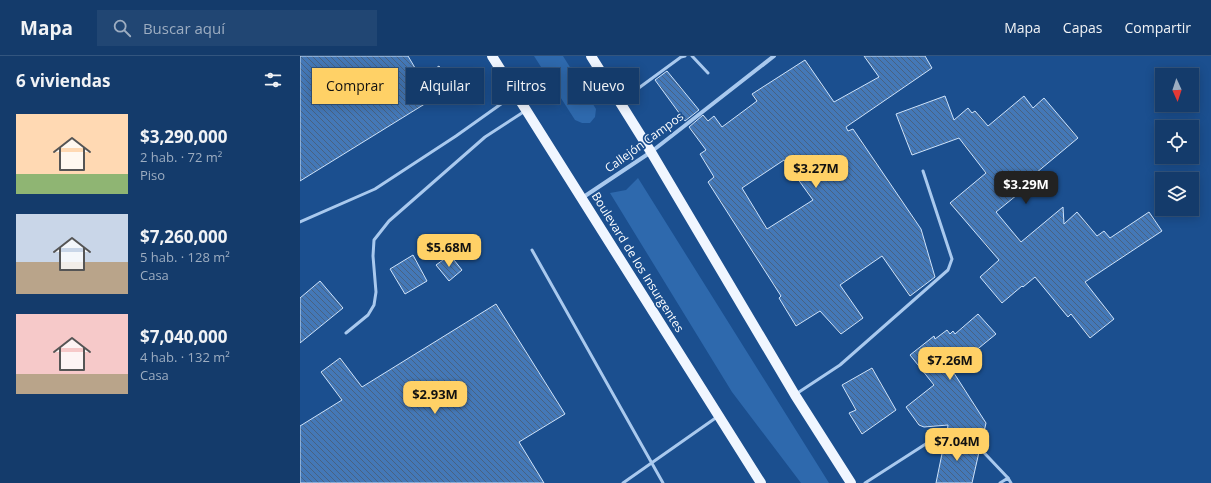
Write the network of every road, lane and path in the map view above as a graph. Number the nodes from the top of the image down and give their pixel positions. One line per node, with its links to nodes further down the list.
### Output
1 (492, 56): 6 (main road, Boulevard de los Insurgentes)
2 (591, 56): 7 (main road)
3 (685, 56): 9 (lane)
4 (692, 56): 8 (lane)
5 (774, 56): 14 (street, Callejón Campos)
6 (500, 68)
7 (599, 68)
8 (708, 74)
9 (639, 88)
10 (501, 104): 17 (lane)
11 (522, 104): 13 (main road, Boulevard de los Insurgentes)
12 (621, 104): 14 (main road)
13 (526, 110): 16 (main road, Boulevard de los Insurgentes); 19 (lane)
14 (651, 152): 16 (street, Callejón Campos); 20 (main road)
15 (923, 171): 20 (lane)
16 (582, 198): 21 (main road, Boulevard de los Insurgentes)
17 (300, 222)
18 (532, 250): 22 (lane)
19 (346, 333)
20 (795, 395): 27 (main road)
21 (718, 416): 22 (lane); 26 (main road, Boulevard de los Insurgentes)
22 (651, 463): 24 (lane); 25 (lane)
23 (1008, 478): 28 (lane); 29 (lane); 30 (lane)
24 (623, 483)
25 (663, 483)
26 (761, 483)
27 (851, 483)
28 (865, 483)
29 (1000, 483)
30 (1011, 483)

